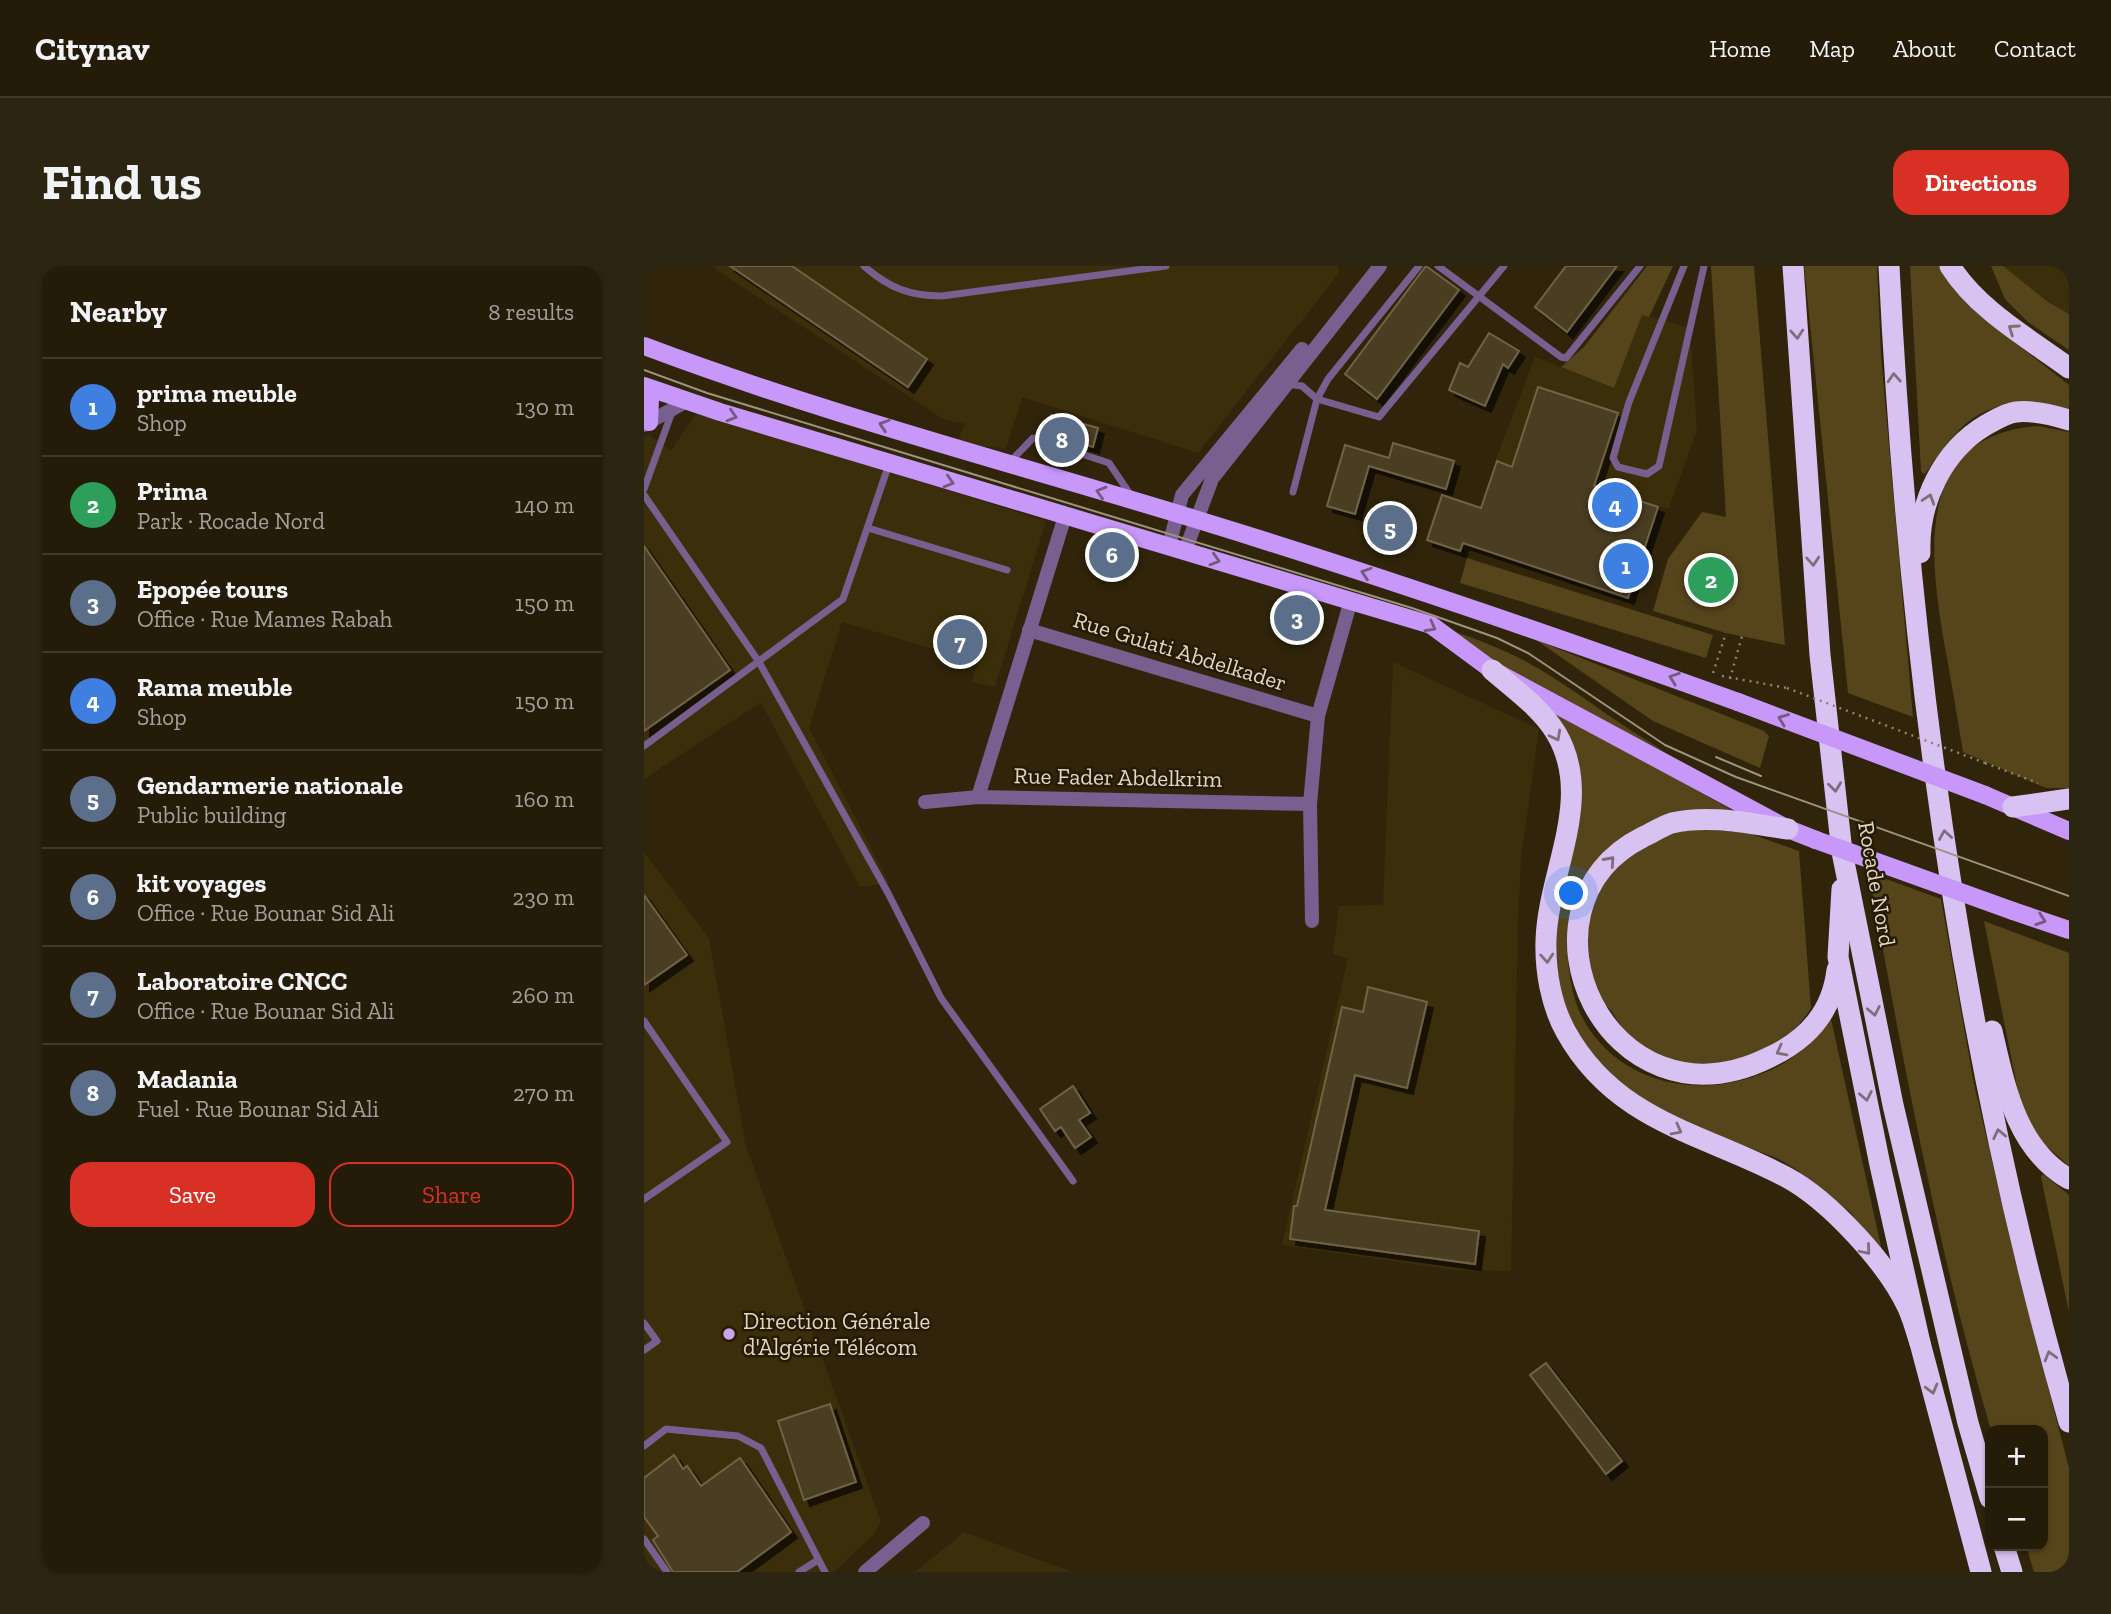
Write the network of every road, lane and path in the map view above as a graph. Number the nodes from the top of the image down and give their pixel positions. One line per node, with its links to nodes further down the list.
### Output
1 (864, 266): 2 (lane)
2 (1166, 266)
3 (1369, 266): 31 (street)
4 (1380, 266): 19 (street)
5 (1419, 266): 21 (lane)
6 (1438, 266): 16 (lane)
7 (1504, 266): 16 (lane)
8 (1640, 266): 16 (lane)
9 (1684, 266): 10 (lane)
10 (1704, 266)
11 (1781, 266): 15 (highway)
12 (1793, 266): 15 (highway, Rocade Nord)
13 (1889, 266): 46 (highway, one-way to 13)
14 (1950, 266): 18 (highway, one-way to 14)
15 (1794, 288): 57 (highway, Rocade Nord, one-way to 57)
16 (1479, 297): 21 (lane)
17 (644, 346): 26 (main road, one-way to 17)
18 (2069, 368)
19 (1287, 384): 21 (lane); 33 (street)
20 (644, 386): 22 (main road); 24 (main road)
21 (1317, 399): 28 (lane)
22 (680, 405): 24 (street); 25 (main road, one-way to 25); 27 (lane)
23 (2069, 420): 46 (highway, one-way to 23)
24 (646, 424)
25 (889, 463): 32 (main road, one-way to 32); 34 (lane)
26 (1008, 464): 30 (main road, one-way to 26); 30 (lane)
27 (644, 489)
28 (1293, 492)
29 (644, 495): 41 (lane)
30 (1136, 503): 31 (main road)
31 (1176, 514): 33 (main road); 35 (street)
32 (1065, 516): 35 (main road); 38 (street)
33 (1195, 519): 35 (street); 54 (main road, one-way to 33, bridge)
34 (868, 528): 36 (lane); 41 (lane)
35 (1177, 549): 37 (main road, one-way to 37)
36 (1007, 570)
37 (1351, 600): 42 (main road, one-way to 42); 47 (street)
38 (1029, 629): 47 (street, Rue Gulati Abdelkader); 50 (street)
39 (1726, 633): 43 (path)
40 (1742, 636): 44 (path)
41 (759, 662): 48 (lane); 64 (lane)
42 (1492, 670): 55 (main road); 67 (highway, one-way to 67)
43 (1713, 673)
44 (1730, 679)
45 (1787, 688): 49 (path, bridge)
46 (1926, 713): 59 (highway, one-way to 46)
47 (1318, 716): 53 (street)
48 (644, 746)
49 (2044, 785)
50 (978, 797): 52 (street, Rue Fader Abdelkrim); 53 (street, Rue Fader Abdelkrim)
51 (2069, 799): 54 (highway)
52 (925, 802)
53 (1310, 804): 58 (street)
54 (2013, 807): 56 (main road)
55 (1788, 829): 60 (main road, one-way to 60, bridge); 61 (highway, one-way to 55)
56 (2069, 831)
57 (1844, 859): 61 (highway); 71 (highway, Rocade Nord, one-way to 71)
58 (1312, 921)
59 (1958, 924): 63 (highway); 69 (highway, one-way to 59)
60 (2069, 930)
61 (1838, 957): 67 (highway, one-way to 67)
62 (644, 1021): 65 (lane)
63 (2069, 1179)
64 (1073, 1181)
65 (644, 1199)
66 (644, 1323): 68 (lane)
67 (1920, 1343): 80 (highway, one-way to 80)
68 (644, 1350)
69 (2069, 1422)
70 (644, 1446): 75 (lane)
71 (1987, 1488)
72 (923, 1523): 79 (street)
73 (644, 1539): 76 (lane)
74 (2006, 1551): 81 (highway)
75 (818, 1560): 77 (lane); 78 (lane)
76 (667, 1572)
77 (799, 1572)
78 (825, 1572)
79 (865, 1572)
80 (1979, 1572)
81 (2012, 1572)

